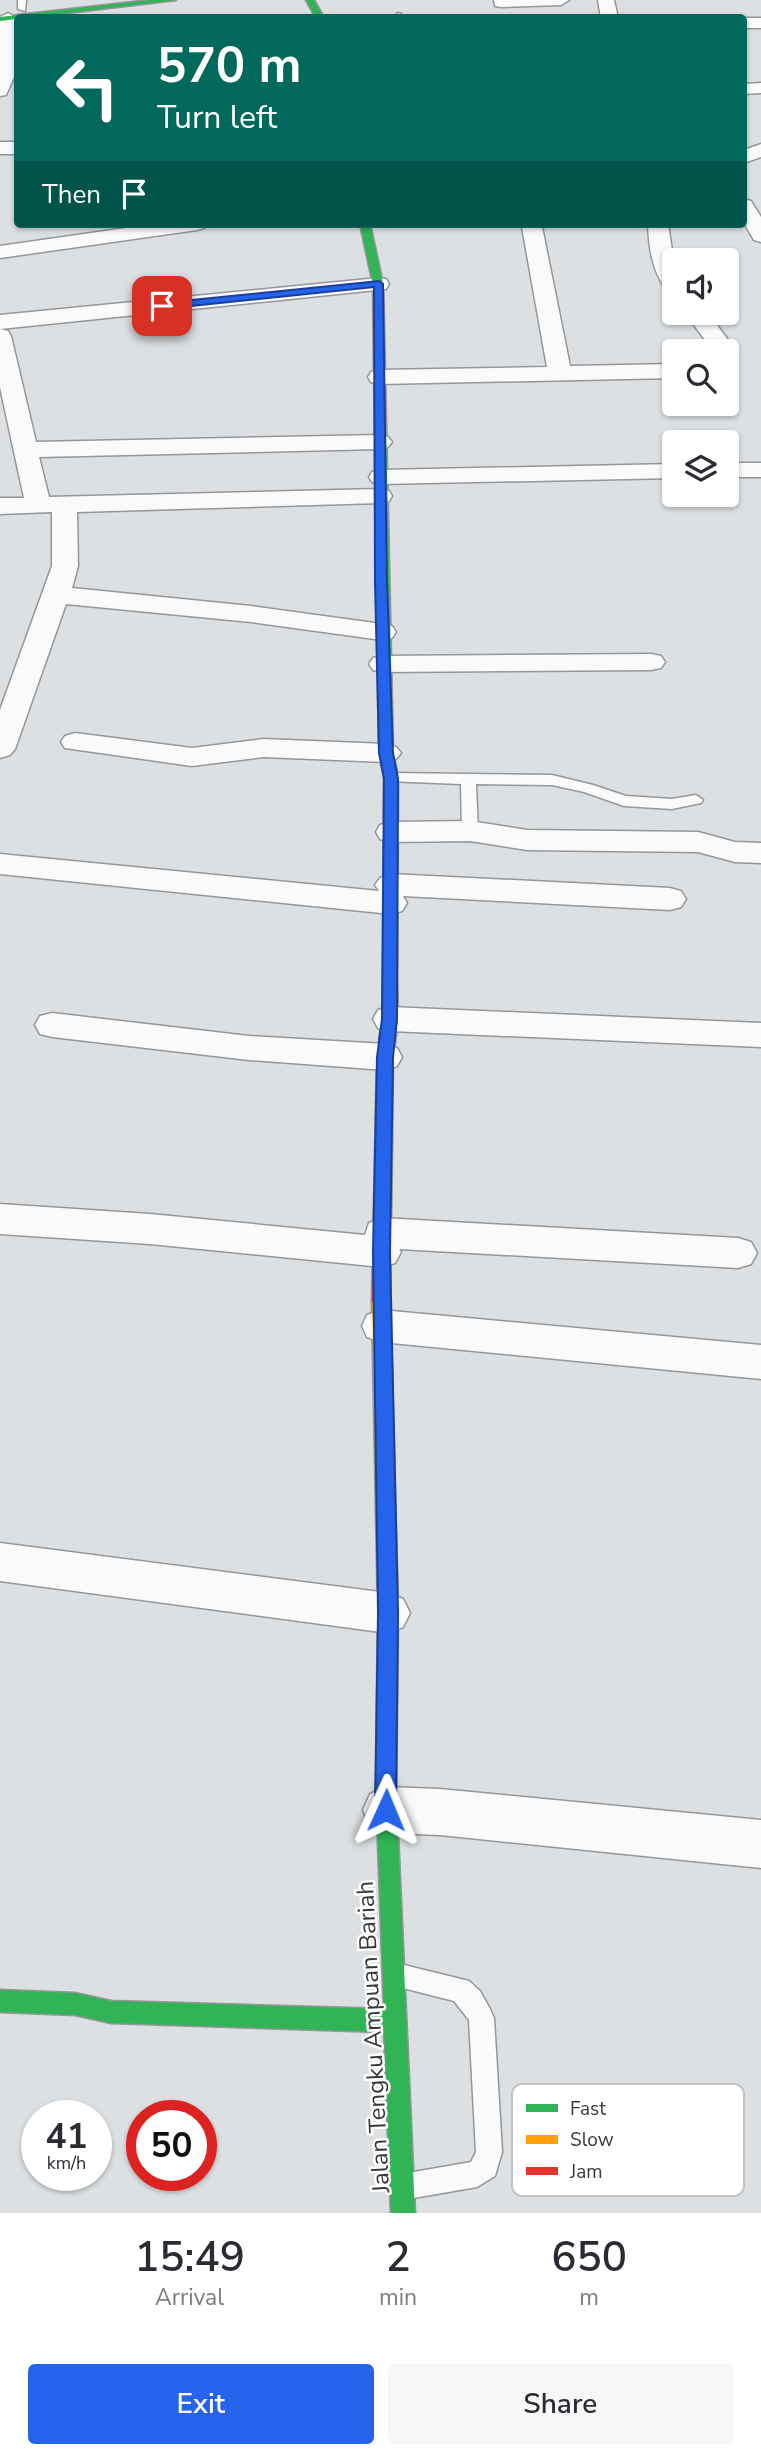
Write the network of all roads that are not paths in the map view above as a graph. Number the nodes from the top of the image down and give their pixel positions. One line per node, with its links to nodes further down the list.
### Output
1 (108, 0): 5 (main road)
2 (172, 0): 5 (main road)
3 (561, 0): 4 (street)
4 (501, 2)
5 (10, 11): 6 (street)
6 (6, 79)
7 (747, 210): 12 (street)
8 (169, 228): 13 (street)
9 (366, 228): 15 (main road, Jalan Tengku Ampuan Bariah)
10 (532, 228): 21 (street)
11 (657, 228): 14 (street)
12 (761, 236)
13 (0, 252)
14 (662, 263)
15 (379, 284): 16 (street); 22 (main road, Jalan Tengku Ampuan Bariah)
16 (0, 322)
17 (705, 325): 19 (street)
18 (0, 336): 23 (street)
19 (716, 339)
20 (662, 371): 21 (street)
21 (560, 373): 22 (street)
22 (379, 377): 24 (main road, Jalan Tengku Ampuan Bariah)
23 (7, 403): 25 (street)
24 (380, 442): 25 (street); 29 (main road, Jalan Tengku Ampuan Bariah)
25 (25, 450): 30 (street)
26 (739, 470): 27 (street)
27 (761, 470)
28 (662, 472): 29 (street)
29 (381, 486): 30 (street); 33 (main road, Jalan Tengku Ampuan Bariah)
30 (51, 504): 31 (street); 32 (street)
31 (0, 506)
32 (57, 595): 33 (street); 37 (street)
33 (382, 632): 35 (main road, Jalan Tengku Ampuan Bariah)
34 (651, 662): 35 (street)
35 (383, 664): 38 (main road, Jalan Tengku Ampuan Bariah)
36 (75, 742): 38 (street)
37 (0, 749)
38 (388, 766): 39 (lane); 42 (main road, Jalan Tengku Ampuan Bariah)
39 (468, 779): 40 (lane); 41 (lane)
40 (696, 800)
41 (470, 831): 42 (street); 43 (street)
42 (391, 832): 45 (main road, Jalan Tengku Ampuan Bariah)
43 (761, 853)
44 (0, 864): 45 (street)
45 (391, 894): 46 (street); 47 (main road, Jalan Tengku Ampuan Bariah)
46 (670, 899)
47 (390, 1019): 49 (street); 50 (main road, Jalan Tengku Ampuan Bariah)
48 (52, 1026): 50 (street)
49 (761, 1035)
50 (385, 1057): 52 (main road, Jalan Tengku Ampuan Bariah)
51 (0, 1219): 52 (street)
52 (382, 1242): 53 (street); 54 (main road, Jalan Tengku Ampuan Bariah)
53 (738, 1253)
54 (381, 1326): 55 (street); 57 (main road, Jalan Tengku Ampuan Bariah)
55 (761, 1362)
56 (0, 1562): 57 (street)
57 (388, 1613): 58 (main road, Jalan Tengku Ampuan Bariah)
58 (386, 1810): 59 (street); 60 (main road, Jalan Tengku Ampuan Bariah)
59 (761, 1844)
60 (393, 1975): 62 (main road, Jalan Tengku Ampuan Bariah); 63 (lane)
61 (0, 2001): 62 (main road)
62 (395, 2021): 63 (main road, Jalan Tengku Ampuan Bariah)
63 (402, 2186): 64 (main road, Jalan Tengku Ampuan Bariah)
64 (403, 2213)

